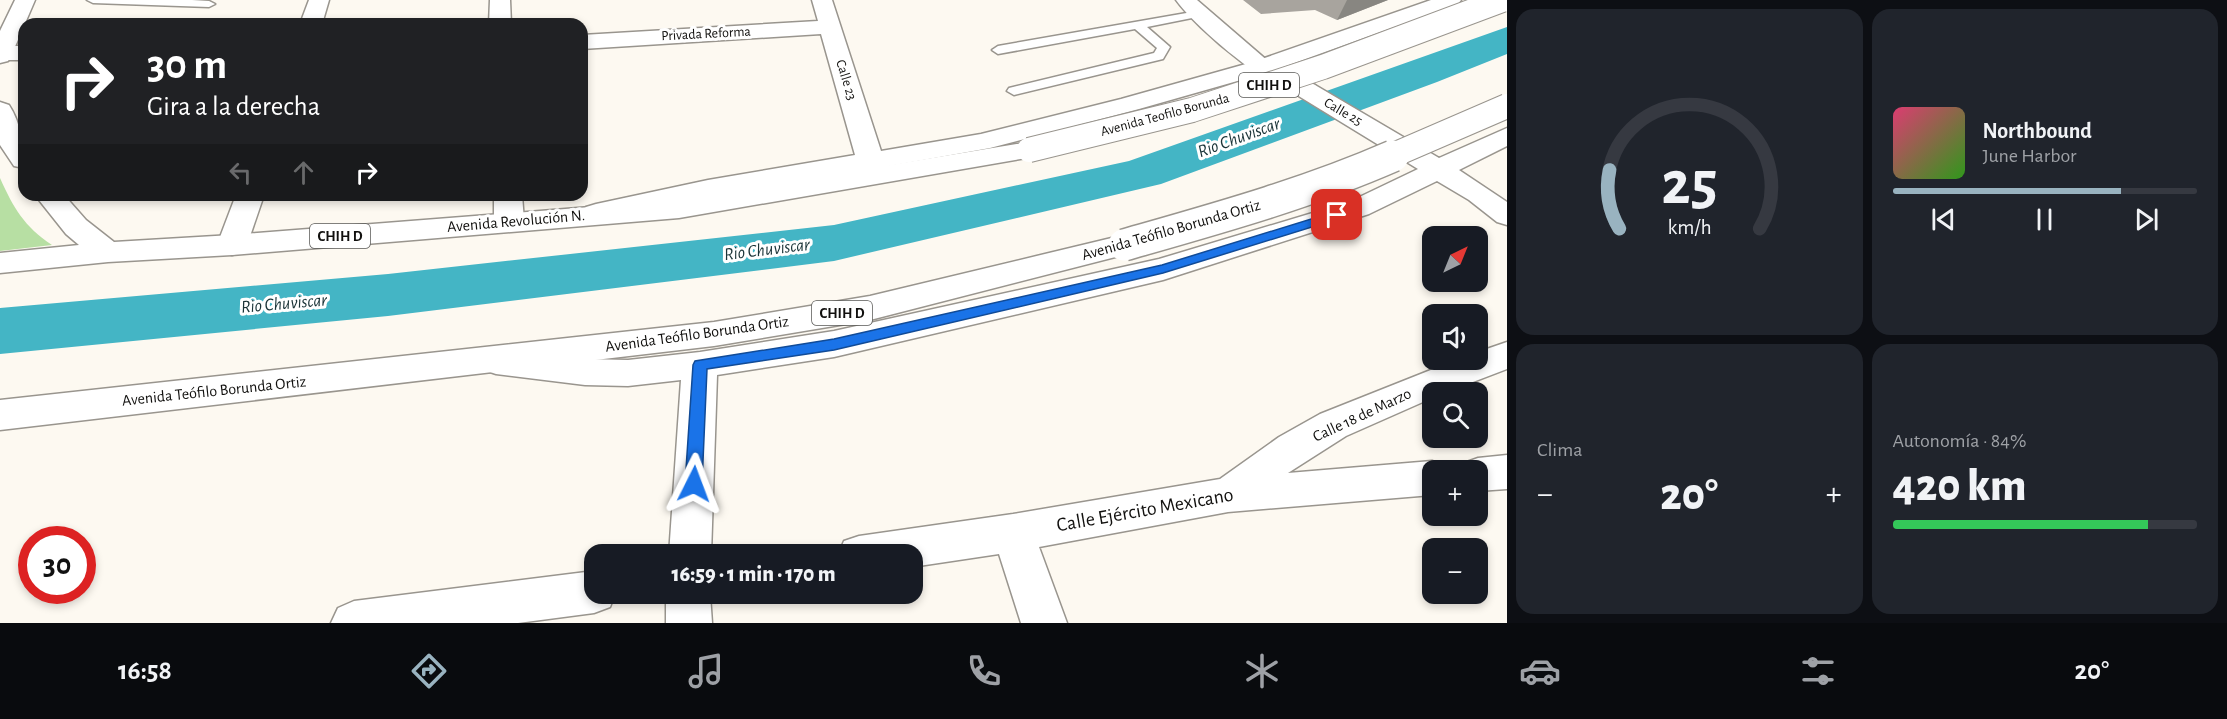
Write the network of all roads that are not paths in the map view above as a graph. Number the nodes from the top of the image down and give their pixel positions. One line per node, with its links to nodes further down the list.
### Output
1 (25, 0): 17 (street)
2 (93, 0): 8 (lane)
3 (319, 0): 10 (street)
4 (500, 0): 11 (street)
5 (822, 0): 13 (street, Calle 23)
6 (1451, 0): 18 (street)
7 (1502, 0): 23 (street, Avenida Teofilo Borunda / CHIH D, bridge)
8 (209, 4)
9 (1192, 7): 12 (lane); 18 (street, Calle 25)
10 (313, 18)
11 (500, 18)
12 (1138, 25): 15 (lane); 19 (lane)
13 (830, 27): 14 (street, Privada Reforma); 25 (street, Calle 23)
14 (588, 42)
15 (998, 50)
16 (18, 54): 17 (street)
17 (0, 55)
18 (1261, 67): 25 (street); 26 (street, Calle 25)
19 (1014, 92)
20 (1507, 106): 36 (street, Avenida Teófilo Borunda Ortiz / CHIH D, bridge)
21 (0, 110): 24 (street)
22 (1507, 136): 26 (street)
23 (1029, 150): 30 (street, Avenida Revolución N. / CHIH D)
24 (18, 152)
25 (870, 160): 30 (street)
26 (1439, 169): 31 (street, Calle 25); 37 (street)
27 (54, 201): 33 (street)
28 (248, 201): 32 (street)
29 (509, 208): 30 (street, Avenida Revolución N. / CHIH D); 32 (street, Avenida Revolución N. / CHIH D)
30 (586, 215)
31 (1507, 216)
32 (232, 245): 33 (street, Avenida Revolución N. / CHIH D)
33 (108, 252): 34 (street, Avenida Revolución N. / CHIH D)
34 (0, 264)
35 (1507, 355): 42 (street, Calle 18 de Marzo)
36 (491, 360): 37 (street); 38 (street, Avenida Teófilo Borunda Ortiz / CHIH D)
37 (700, 365): 44 (street)
38 (0, 415)
39 (1507, 472): 40 (street)
40 (1488, 474)
41 (1422, 479): 42 (street, Calle Ejército Mexicano)
42 (1228, 495): 43 (street, Calle Ejército Mexicano)
43 (1013, 533): 45 (street, Calle Ejército Mexicano); 50 (street)
44 (691, 544)
45 (923, 546)
46 (584, 593): 48 (street)
47 (688, 604): 49 (street)
48 (354, 623)
49 (689, 623)
50 (1044, 623)

